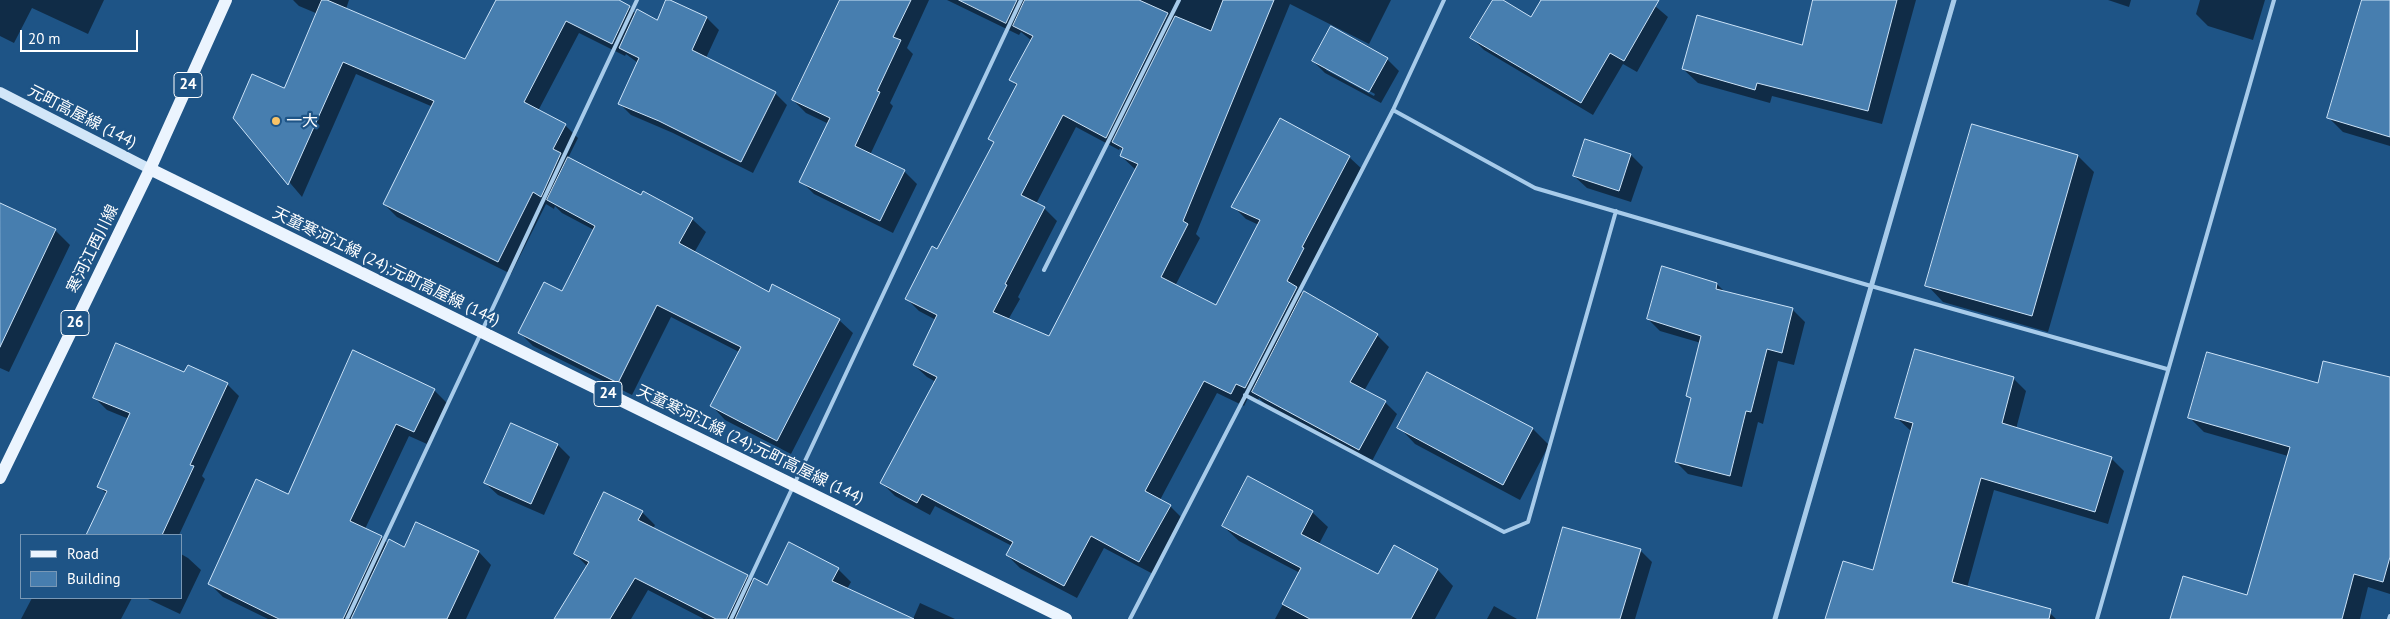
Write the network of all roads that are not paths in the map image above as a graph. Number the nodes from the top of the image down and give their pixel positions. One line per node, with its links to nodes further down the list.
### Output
1 (226, 0): 10 (main road, 24)
2 (637, 0): 14 (lane)
3 (1021, 0): 18 (lane)
4 (1179, 0): 12 (lane)
5 (1444, 0): 9 (lane)
6 (1954, 0): 13 (street)
7 (2274, 0): 15 (lane)
8 (0, 92): 10 (main road, 元町高屋線 (144))
9 (1393, 110): 11 (lane); 16 (lane)
10 (150, 169): 14 (main road, 天童寒河江線 (24);元町高屋線 (144) / 24); 17 (main road, 寒河江西川線 / 26)
11 (1616, 212): 13 (lane); 16 (lane)
12 (1044, 270)
13 (1871, 286): 15 (lane); 23 (street)
14 (482, 332): 18 (main road, 天童寒河江線 (24);元町高屋線 (144) / 24); 19 (lane)
15 (2167, 369): 24 (lane)
16 (1245, 395): 22 (lane)
17 (0, 478)
18 (794, 484): 20 (lane); 21 (main road, 天童寒河江線 (24);元町高屋線 (144) / 24)
19 (347, 619)
20 (731, 619)
21 (1066, 619)
22 (1130, 619)
23 (1775, 619)
24 (2097, 619)

